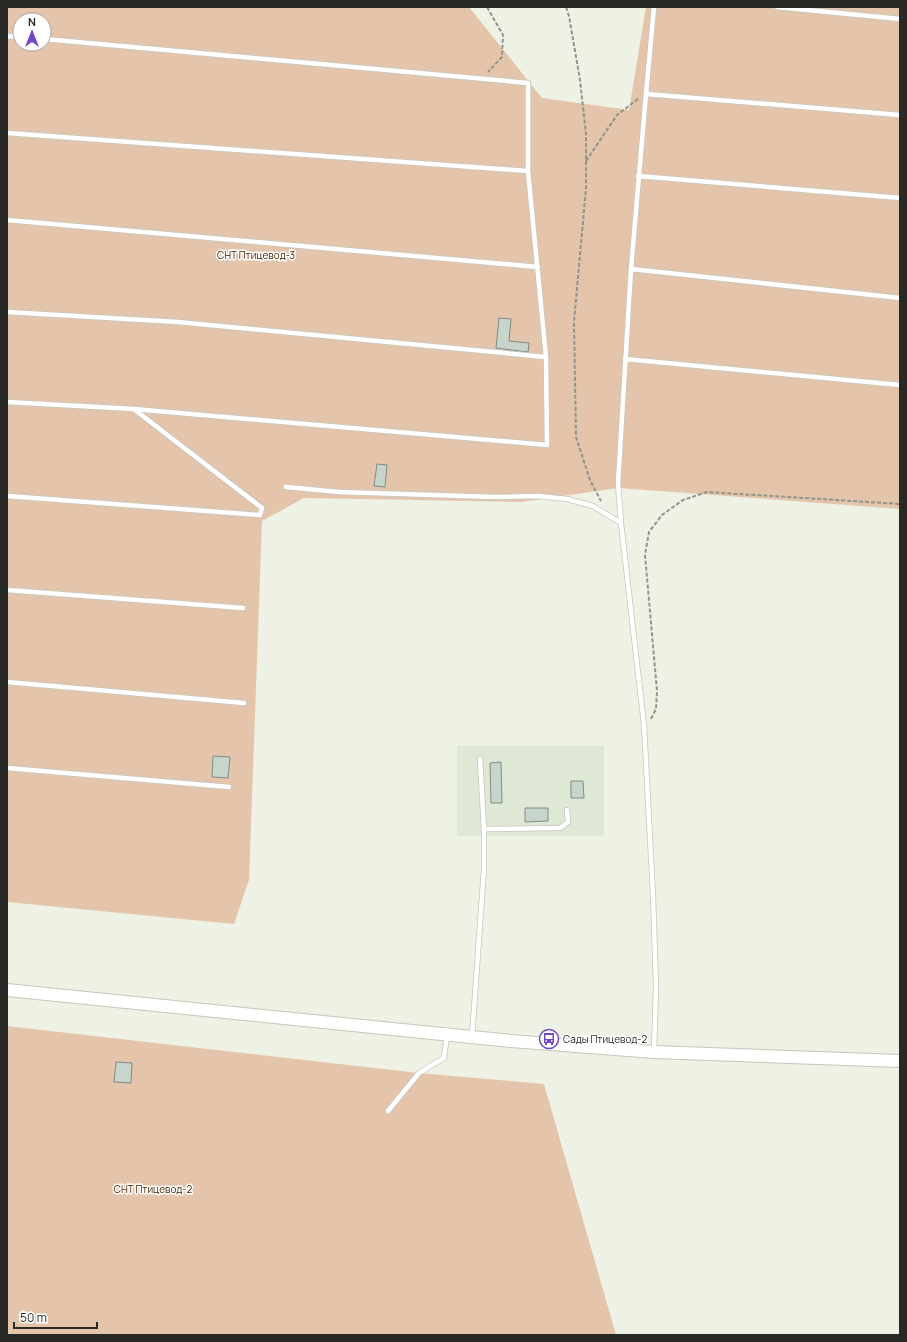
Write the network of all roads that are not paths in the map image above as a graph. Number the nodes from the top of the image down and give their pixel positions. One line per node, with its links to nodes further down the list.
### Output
1 (654, 7): 5 (lane)
2 (777, 7): 3 (lane)
3 (900, 19)
4 (52, 40): 8 (lane)
5 (646, 94): 6 (lane); 9 (lane)
6 (900, 115)
7 (7, 133): 8 (lane)
8 (528, 171): 12 (lane)
9 (638, 176): 10 (lane); 13 (lane)
10 (900, 198)
11 (7, 220): 12 (lane)
12 (538, 267): 16 (lane)
13 (631, 269): 14 (lane); 17 (lane)
14 (900, 298)
15 (7, 312): 16 (lane)
16 (546, 357): 20 (lane)
17 (625, 360): 18 (lane); 23 (lane)
18 (900, 384)
19 (7, 402): 20 (lane)
20 (134, 409): 22 (lane)
21 (286, 487): 23 (lane)
22 (7, 496)
23 (621, 523): 36 (lane)
24 (7, 590): 25 (lane)
25 (243, 608)
26 (7, 682): 27 (lane)
27 (244, 703)
28 (480, 760): 32 (lane)
29 (7, 768): 30 (lane)
30 (229, 787)
31 (567, 810): 32 (lane)
32 (484, 829): 35 (lane)
33 (7, 990): 34 (main road)
34 (447, 1035): 35 (main road); 38 (lane)
35 (472, 1037): 36 (main road)
36 (654, 1052): 37 (main road)
37 (900, 1061)
38 (388, 1111)

